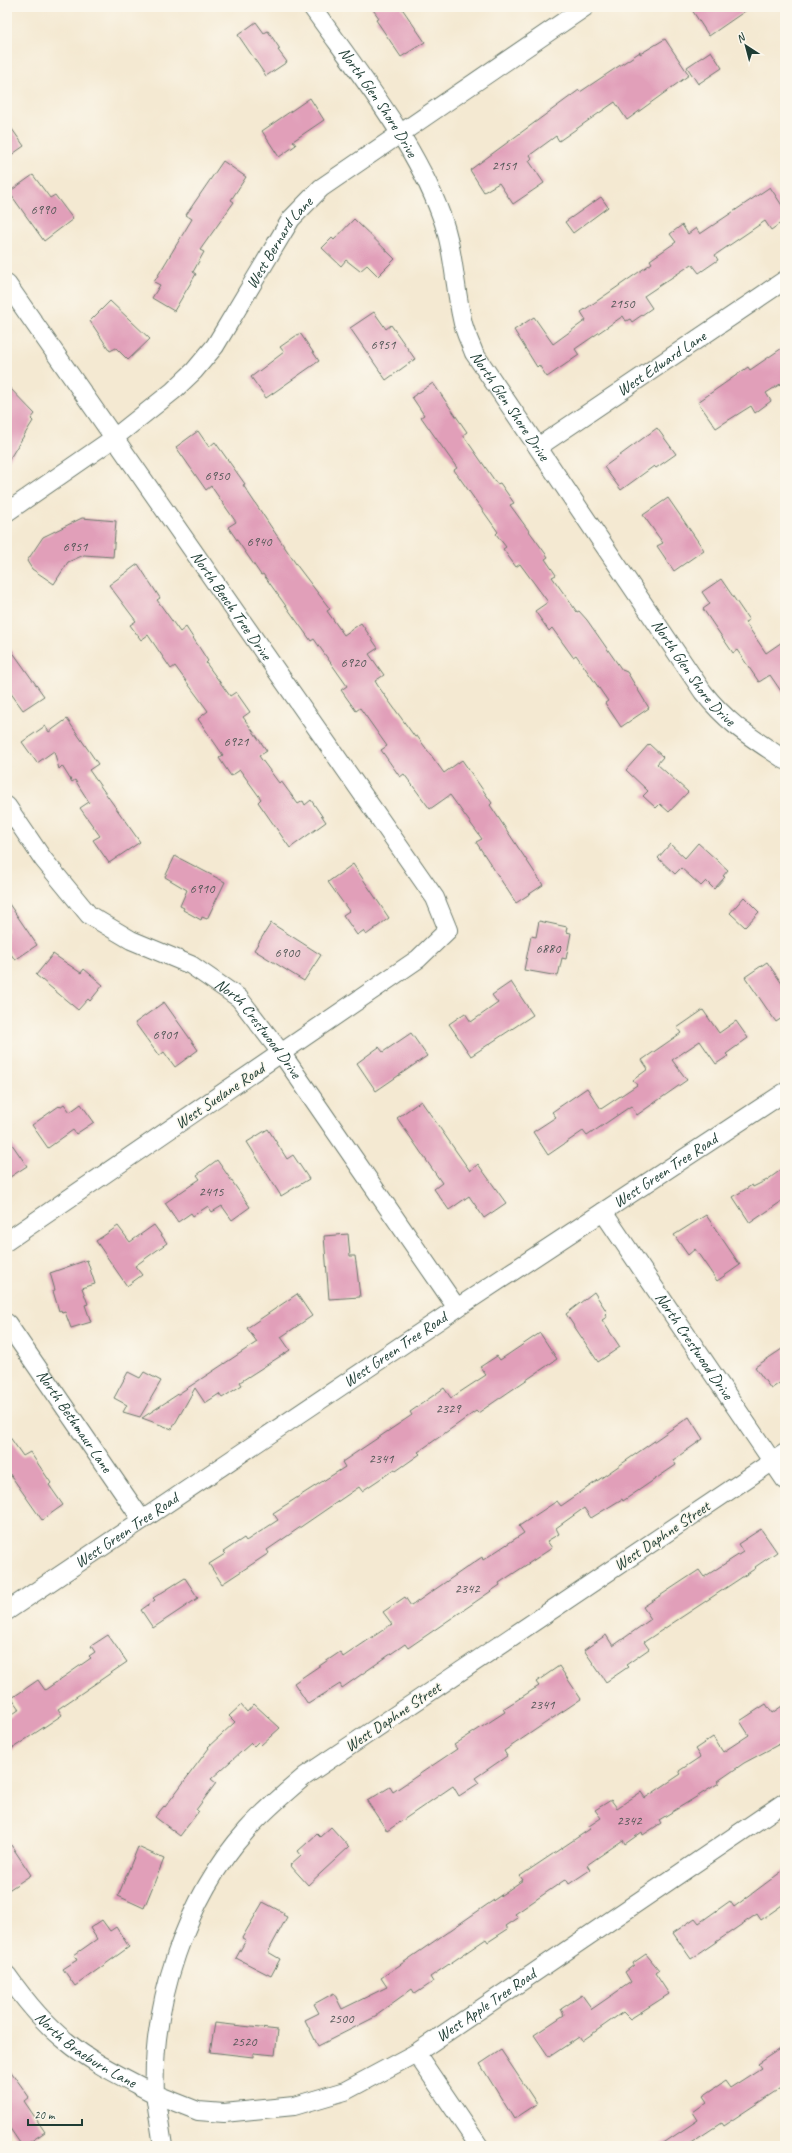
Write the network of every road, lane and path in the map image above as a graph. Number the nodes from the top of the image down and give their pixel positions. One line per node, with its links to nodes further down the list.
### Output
1 (312, 7): 3 (street, North Glen Shore Drive)
2 (584, 7): 3 (street, West Bernard Lane)
3 (399, 133): 6 (street, West Bernard Lane); 7 (street, North Glen Shore Drive)
4 (785, 280): 7 (street, West Edward Lane)
5 (7, 284): 6 (street, North Beech Tree Drive)
6 (114, 438): 8 (street, West Bernard Lane); 11 (street, North Beech Tree Drive)
7 (538, 447): 9 (street, North Glen Shore Drive)
8 (7, 512)
9 (785, 760)
10 (7, 806): 12 (street, North Crestwood Drive)
11 (448, 930): 12 (street, West Suelane Road)
12 (282, 1054): 15 (street, West Suelane Road); 16 (street, North Crestwood Drive)
13 (785, 1092): 14 (street, West Green Tree Road)
14 (603, 1212): 16 (street, West Green Tree Road); 18 (street, North Crestwood Drive)
15 (7, 1241)
16 (458, 1308): 20 (street, West Green Tree Road)
17 (7, 1323): 20 (street, North Bethmaur Lane)
18 (779, 1458): 19 (street, North Crestwood Drive); 25 (street, West Daphne Street)
19 (785, 1480)
20 (142, 1520): 21 (street, West Green Tree Road)
21 (7, 1611)
22 (785, 1802): 24 (street, West Apple Tree Road)
23 (7, 1975): 25 (street, North Braeburn Lane)
24 (416, 2053): 25 (street, West Apple Tree Road); 27 (street)
25 (155, 2094): 26 (street, North Braeburn Lane)
26 (163, 2146)
27 (479, 2146)

